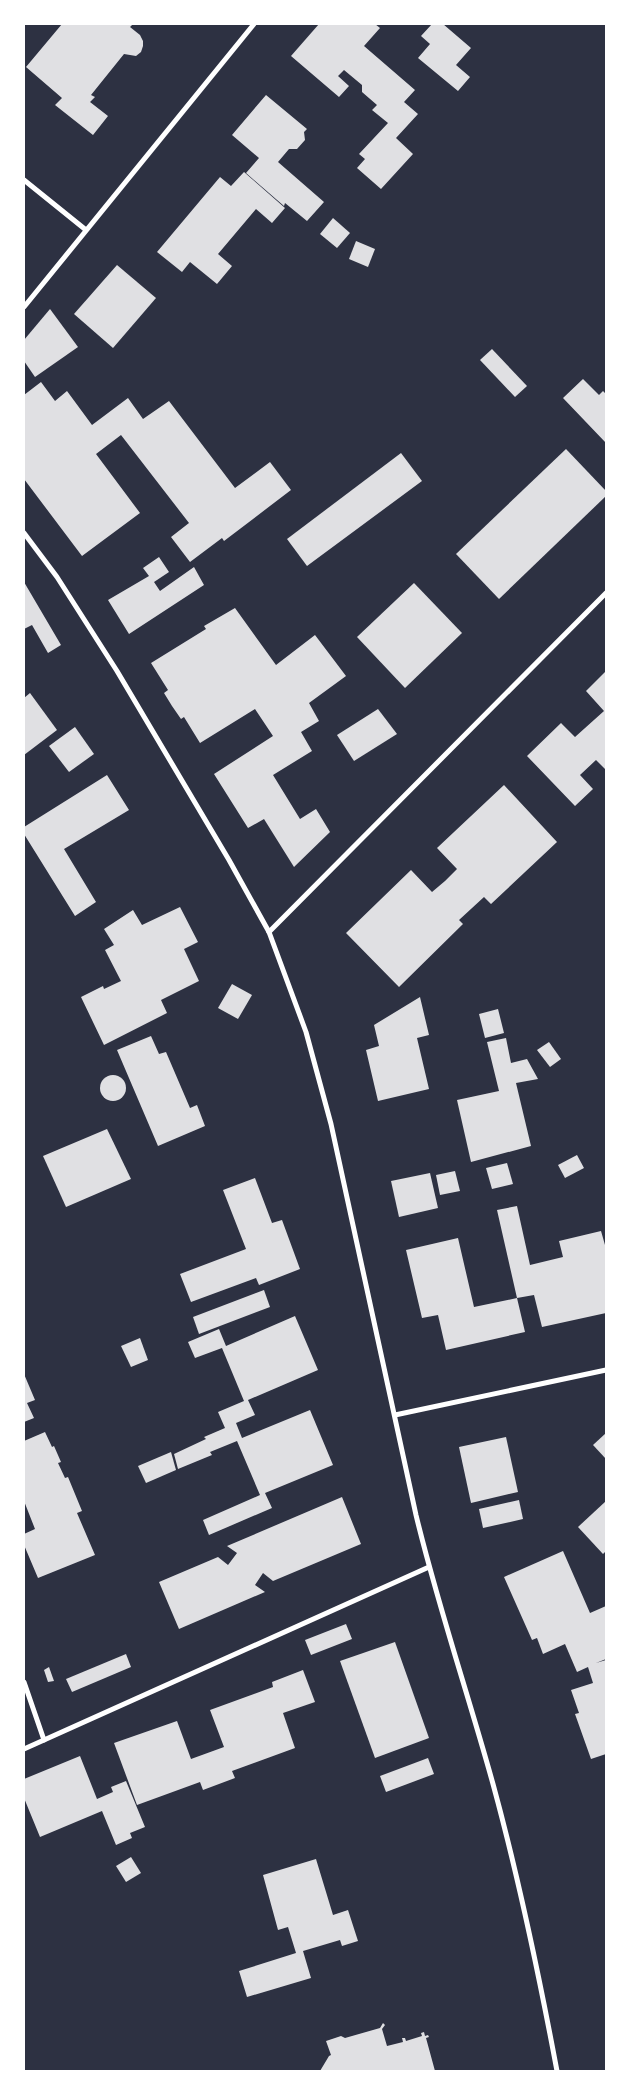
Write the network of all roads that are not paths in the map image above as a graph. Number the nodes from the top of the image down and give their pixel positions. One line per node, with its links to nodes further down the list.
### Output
1 (254, 24): 3 (street)
2 (24, 180): 3 (street)
3 (86, 230): 4 (street)
4 (24, 307)
5 (24, 533): 7 (street)
6 (606, 593): 7 (street)
7 (269, 932): 9 (street)
8 (606, 1370): 9 (street)
9 (395, 1415): 10 (street)
10 (429, 1567): 12 (street); 14 (street)
11 (24, 1682): 12 (street)
12 (44, 1740): 13 (street)
13 (24, 1750)
14 (557, 2071)

